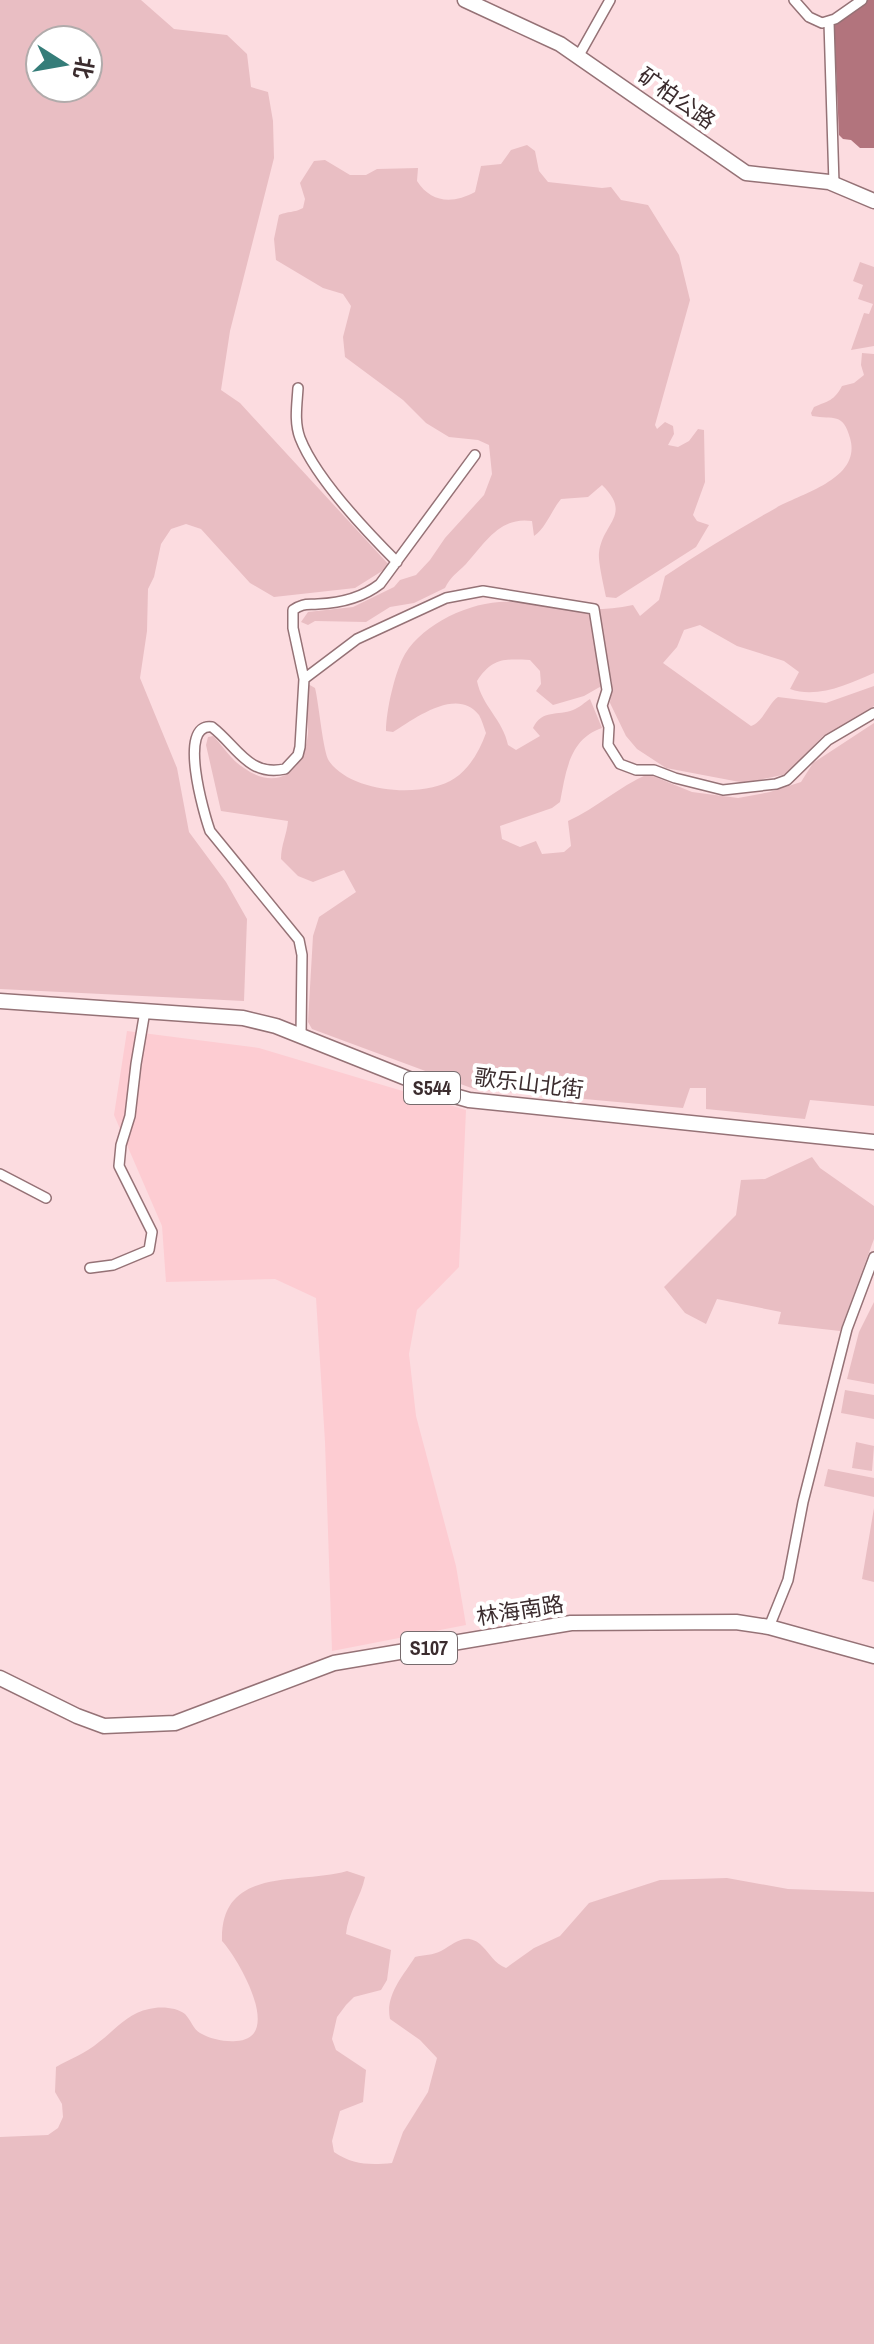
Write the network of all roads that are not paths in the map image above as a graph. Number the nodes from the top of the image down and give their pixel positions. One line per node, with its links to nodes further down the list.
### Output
1 (465, 0): 6 (main road, 矿柏公路)
2 (610, 0): 6 (street)
3 (794, 0): 5 (street)
4 (862, 0): 5 (street)
5 (829, 22): 7 (street)
6 (578, 57): 7 (main road, 矿柏公路)
7 (834, 184): 8 (main road, 矿柏公路)
8 (874, 201)
9 (298, 388): 11 (street)
10 (475, 455): 11 (street)
11 (397, 562): 12 (street)
12 (304, 679): 13 (street); 16 (street)
13 (874, 713)
14 (0, 1001): 15 (main road, 歌乐山北街 / S544)
15 (145, 1011): 16 (main road, 歌乐山北街 / S544); 21 (street)
16 (301, 1036): 17 (main road, 歌乐山北街 / S544)
17 (874, 1142)
18 (0, 1174): 19 (street)
19 (46, 1198)
20 (874, 1257): 22 (street)
21 (90, 1268)
22 (769, 1627): 23 (main road, 林海南路 / S107); 24 (main road, 林海南路 / S107)
23 (874, 1656)
24 (0, 1678)

